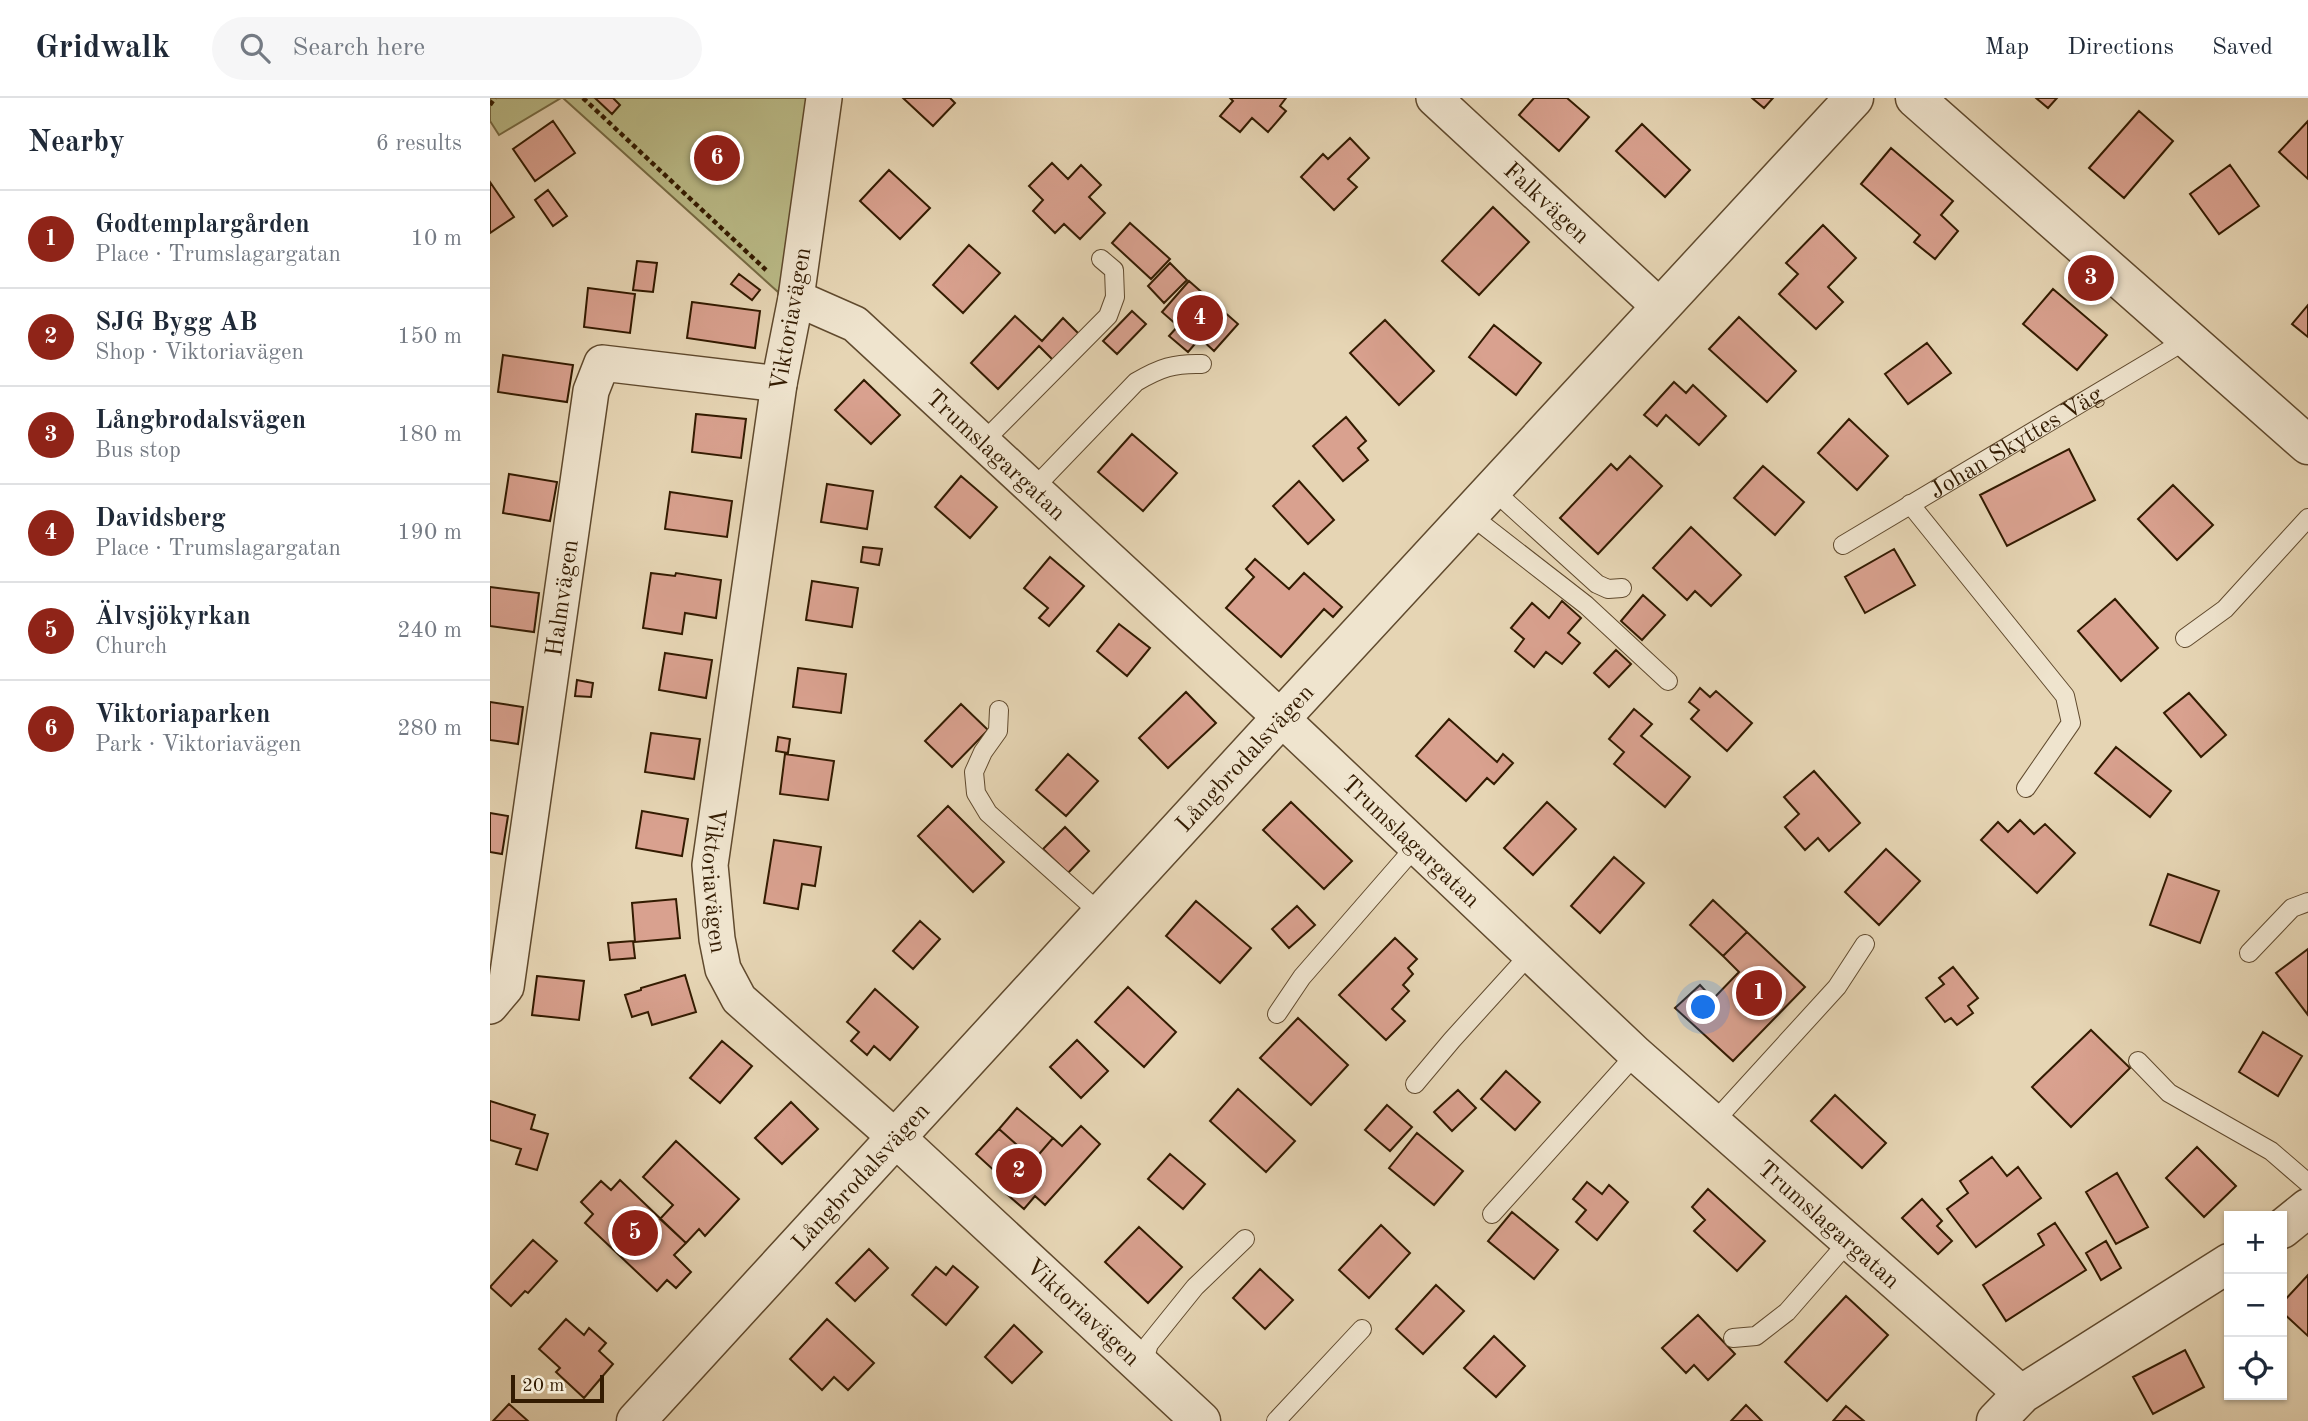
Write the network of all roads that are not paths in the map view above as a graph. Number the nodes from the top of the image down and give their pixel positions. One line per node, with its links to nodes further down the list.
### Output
1 (824, 98): 6 (street, Viktoriavägen)
2 (1434, 98): 7 (street, Falkvägen)
3 (1854, 98): 7 (street, Långbrodalsvägen)
4 (1915, 98): 8 (street)
5 (1101, 259): 11 (lane)
6 (796, 298): 10 (street, Viktoriavägen); 11 (street, Trumslagargatan)
7 (1660, 307): 14 (street, Långbrodalsvägen)
8 (2188, 339): 12 (street); 15 (lane, Johan Skyttes Väg)
9 (1202, 364): 13 (lane)
10 (779, 384): 30 (street, Halmvägen); 36 (street, Viktoriavägen)
11 (982, 443): 13 (street, Trumslagargatan)
12 (2308, 445)
13 (1033, 489): 22 (street, Trumslagargatan)
14 (1480, 502): 18 (lane); 20 (lane); 22 (street, Långbrodalsvägen)
15 (1910, 504): 17 (lane, Johan Skyttes Väg); 23 (lane)
16 (2308, 518): 19 (lane)
17 (1843, 545)
18 (1622, 588)
19 (2185, 638)
20 (1668, 681)
21 (999, 710): 26 (lane)
22 (1281, 718): 24 (street, Trumslagargatan); 26 (street, Långbrodalsvägen)
23 (2026, 788)
24 (1416, 846): 29 (street, Trumslagargatan); 31 (lane)
25 (2308, 902): 28 (lane)
26 (1101, 914): 36 (street, Långbrodalsvägen)
27 (1865, 944): 35 (lane)
28 (2249, 953)
29 (1530, 954): 32 (street, Trumslagargatan); 34 (lane)
30 (490, 1006)
31 (1277, 1014)
32 (1636, 1054): 35 (street, Trumslagargatan); 39 (lane)
33 (2138, 1061): 37 (lane)
34 (1415, 1084)
35 (1713, 1123): 42 (street, Trumslagargatan)
36 (895, 1137): 46 (street, Viktoriavägen); 48 (street, Långbrodalsvägen)
37 (2308, 1183)
38 (2308, 1208): 40 (street)
39 (1492, 1214)
40 (2287, 1225)
41 (1245, 1239): 46 (lane)
42 (1848, 1242): 45 (lane); 47 (street, Trumslagargatan)
43 (2224, 1266): 47 (street)
44 (1362, 1329): 50 (lane)
45 (1733, 1338)
46 (1142, 1367): 49 (street, Viktoriavägen)
47 (2009, 1408)
48 (636, 1421)
49 (1201, 1421)
50 (1276, 1421)

